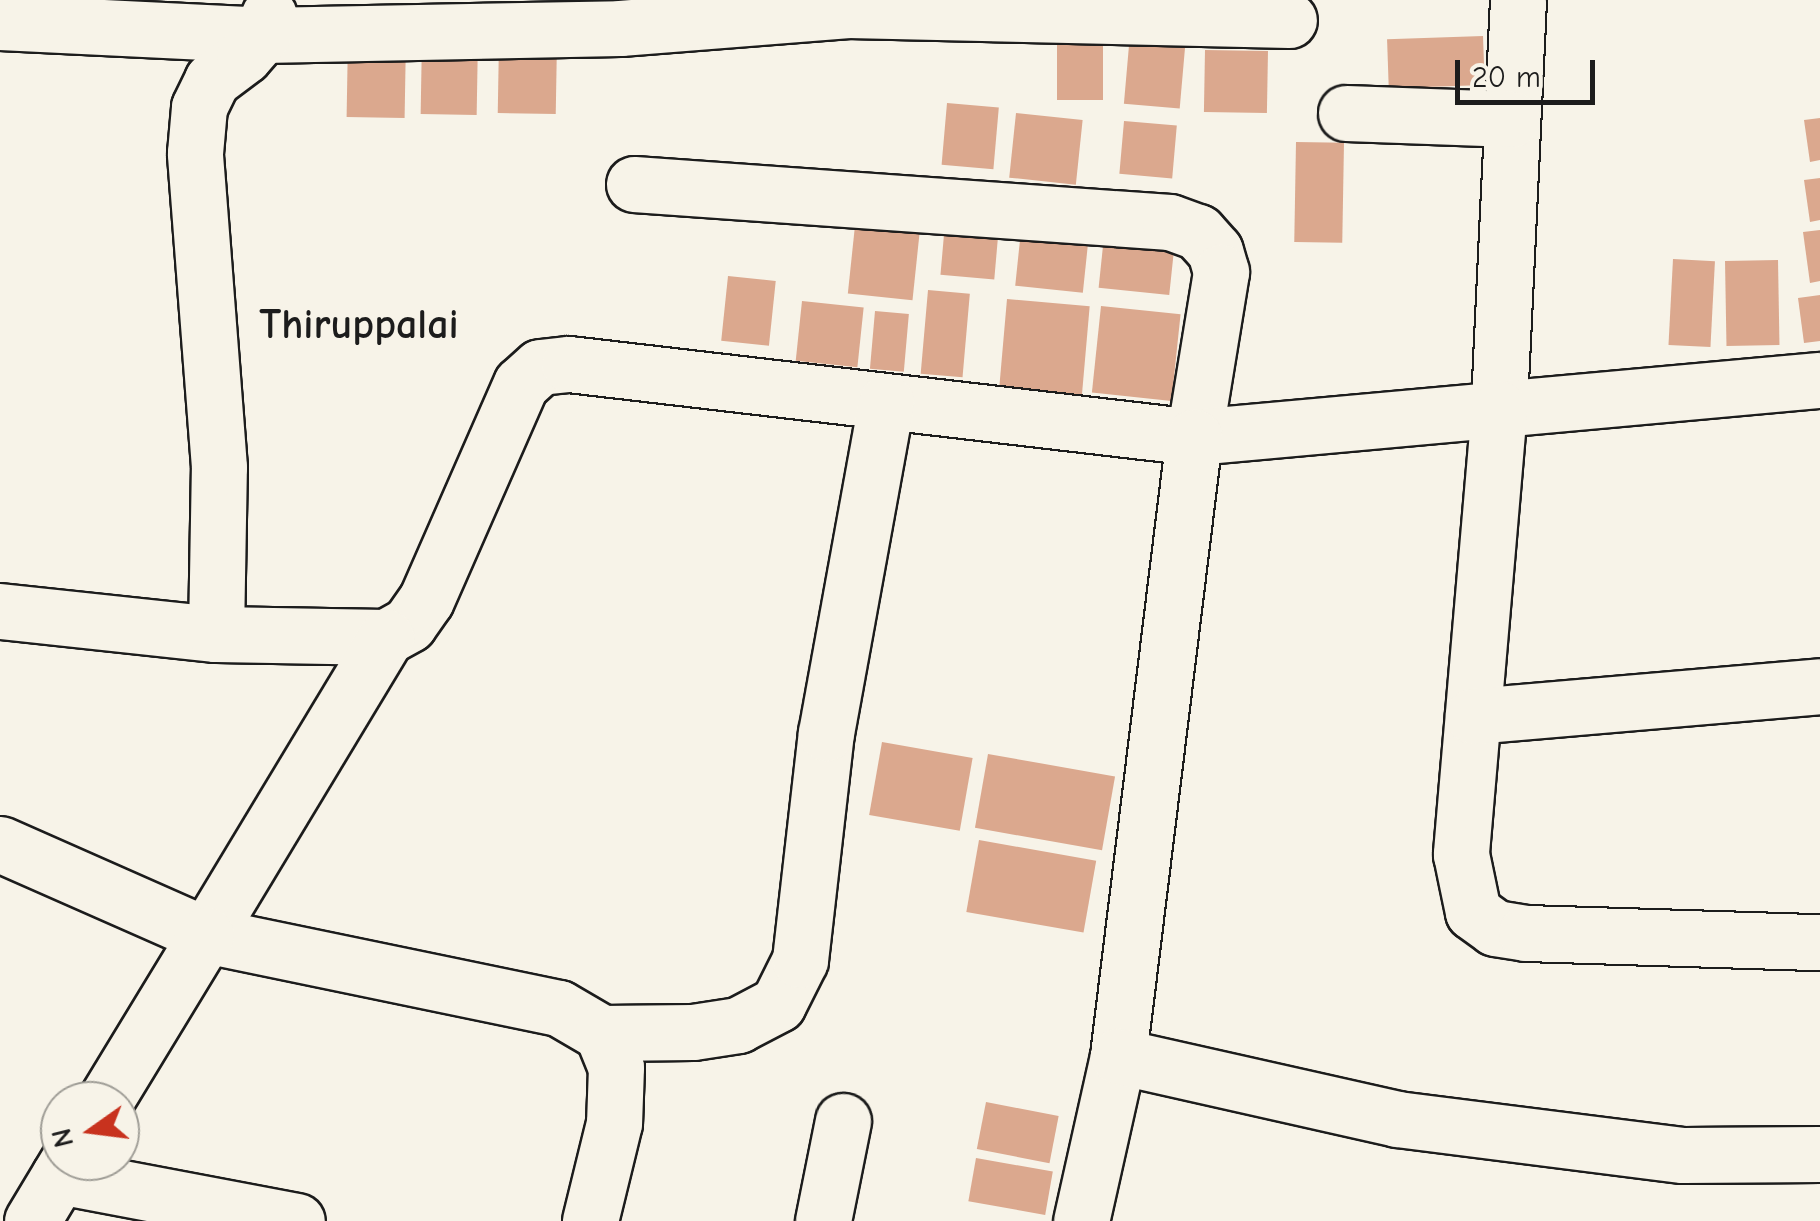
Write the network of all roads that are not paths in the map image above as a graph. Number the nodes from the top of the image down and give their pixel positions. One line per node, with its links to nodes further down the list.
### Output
1 (1518, 0): 7 (street)
2 (1025, 7): 3 (street); 4 (street)
3 (268, 18): 5 (street); 14 (street)
4 (1289, 20)
5 (0, 22)
6 (1346, 113): 7 (street)
7 (1512, 119): 11 (street)
8 (634, 184): 12 (street)
9 (1820, 380): 11 (street)
10 (886, 402): 12 (street); 15 (street); 21 (street)
11 (1499, 409): 12 (street); 17 (street)
12 (1194, 437): 22 (street)
13 (0, 610): 14 (street)
14 (216, 634): 15 (street)
15 (386, 637): 19 (street)
16 (1820, 686): 17 (street)
17 (1473, 716): 20 (street)
18 (0, 844): 19 (street)
19 (206, 935): 21 (street); 23 (street)
20 (1820, 942)
21 (602, 1033): 28 (street)
22 (1118, 1056): 25 (street); 30 (street)
23 (117, 1081)
24 (843, 1121): 29 (street)
25 (1820, 1154)
26 (53, 1186): 27 (street)
27 (296, 1221)
28 (590, 1221)
29 (823, 1221)
30 (1081, 1221)

